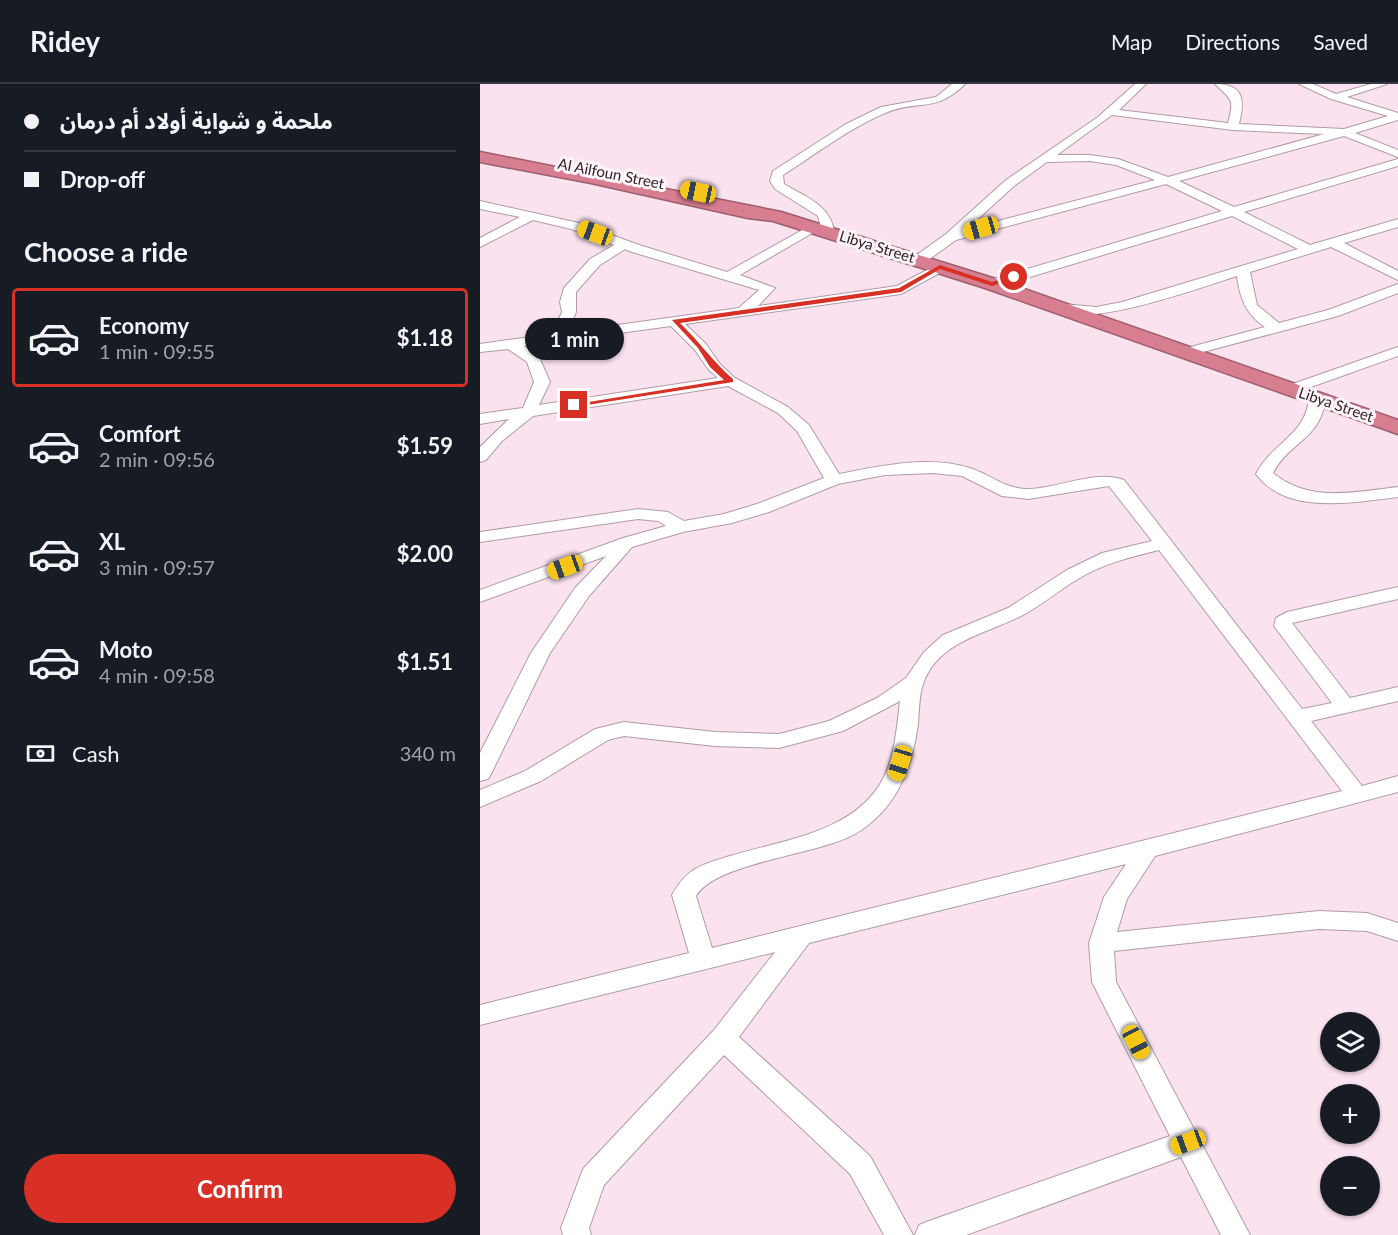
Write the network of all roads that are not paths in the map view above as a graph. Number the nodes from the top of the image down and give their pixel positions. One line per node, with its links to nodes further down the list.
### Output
1 (960, 84): 24 (street)
2 (1141, 84): 8 (street)
3 (1220, 84): 11 (street)
4 (1304, 84): 6 (street)
5 (1382, 84): 6 (street)
6 (1335, 97): 7 (street)
7 (1368, 106): 9 (street); 10 (street)
8 (1111, 112): 11 (street); 16 (street)
9 (1398, 116): 10 (street)
10 (1366, 125): 12 (street)
11 (1233, 127): 12 (street)
12 (1344, 132): 14 (street); 18 (street)
13 (480, 150): 22 (highway, Al Ailfoun Street)
14 (1398, 154)
15 (480, 157): 22 (highway, Libya Street)
16 (1045, 159): 18 (street); 25 (street)
17 (1398, 162): 20 (street)
18 (1168, 180): 20 (street); 25 (street)
19 (480, 205): 21 (street)
20 (1235, 212): 29 (street); 35 (street)
21 (532, 216): 26 (street); 28 (street)
22 (775, 216): 24 (highway, Libya Street)
23 (1398, 223): 27 (street)
24 (821, 230): 30 (highway, Libya Street); 33 (street)
25 (951, 237): 30 (street)
26 (480, 243)
27 (1334, 243): 29 (street); 34 (street)
28 (622, 245): 33 (street); 43 (street)
29 (1309, 250): 32 (street)
30 (919, 260): 31 (highway, Libya Street)
31 (940, 267): 35 (highway, Libya Street); 39 (street)
32 (1244, 270): 37 (street); 41 (street)
33 (731, 275): 39 (street)
34 (1398, 276)
35 (992, 284): 38 (highway, Libya Street)
36 (1398, 288): 41 (street)
37 (1124, 306): 38 (street); 42 (street)
38 (1062, 308): 42 (highway, Libya Street)
39 (743, 312): 40 (street)
40 (675, 321): 43 (street); 48 (street)
41 (1277, 328): 47 (street)
42 (1124, 330): 47 (highway, Libya Street)
43 (558, 337): 44 (street)
44 (511, 344): 45 (street); 51 (street)
45 (480, 348)
46 (1398, 351): 49 (street)
47 (1188, 352): 49 (highway, Libya Street)
48 (730, 381): 51 (street); 55 (street)
49 (1292, 389): 50 (highway, Libya Street)
50 (1317, 397): 53 (highway, Libya Street); 56 (street)
51 (529, 411): 52 (street); 54 (street)
52 (480, 419)
53 (1398, 426)
54 (480, 457)
55 (834, 480): 57 (street); 60 (street)
56 (1398, 492)
57 (681, 527): 58 (street); 59 (street)
58 (480, 537)
59 (629, 542): 62 (street); 67 (street)
60 (1165, 543): 63 (street); 66 (street)
61 (1398, 593): 65 (street)
62 (480, 596)
63 (913, 683): 70 (street); 75 (street)
64 (1398, 694): 65 (street)
65 (1345, 706): 66 (street)
66 (1298, 717): 69 (street)
67 (480, 774)
68 (1398, 784): 69 (street)
69 (1357, 795): 71 (street)
70 (480, 799)
71 (1147, 850): 73 (street); 74 (street)
72 (1398, 932): 74 (street)
73 (802, 934): 75 (street); 77 (street)
74 (1101, 943): 78 (street)
75 (703, 959): 76 (street)
76 (480, 1015)
77 (723, 1038): 79 (street); 80 (street)
78 (1188, 1142): 81 (street); 82 (street)
79 (577, 1235)
80 (899, 1235)
81 (929, 1235)
82 (1236, 1235)

